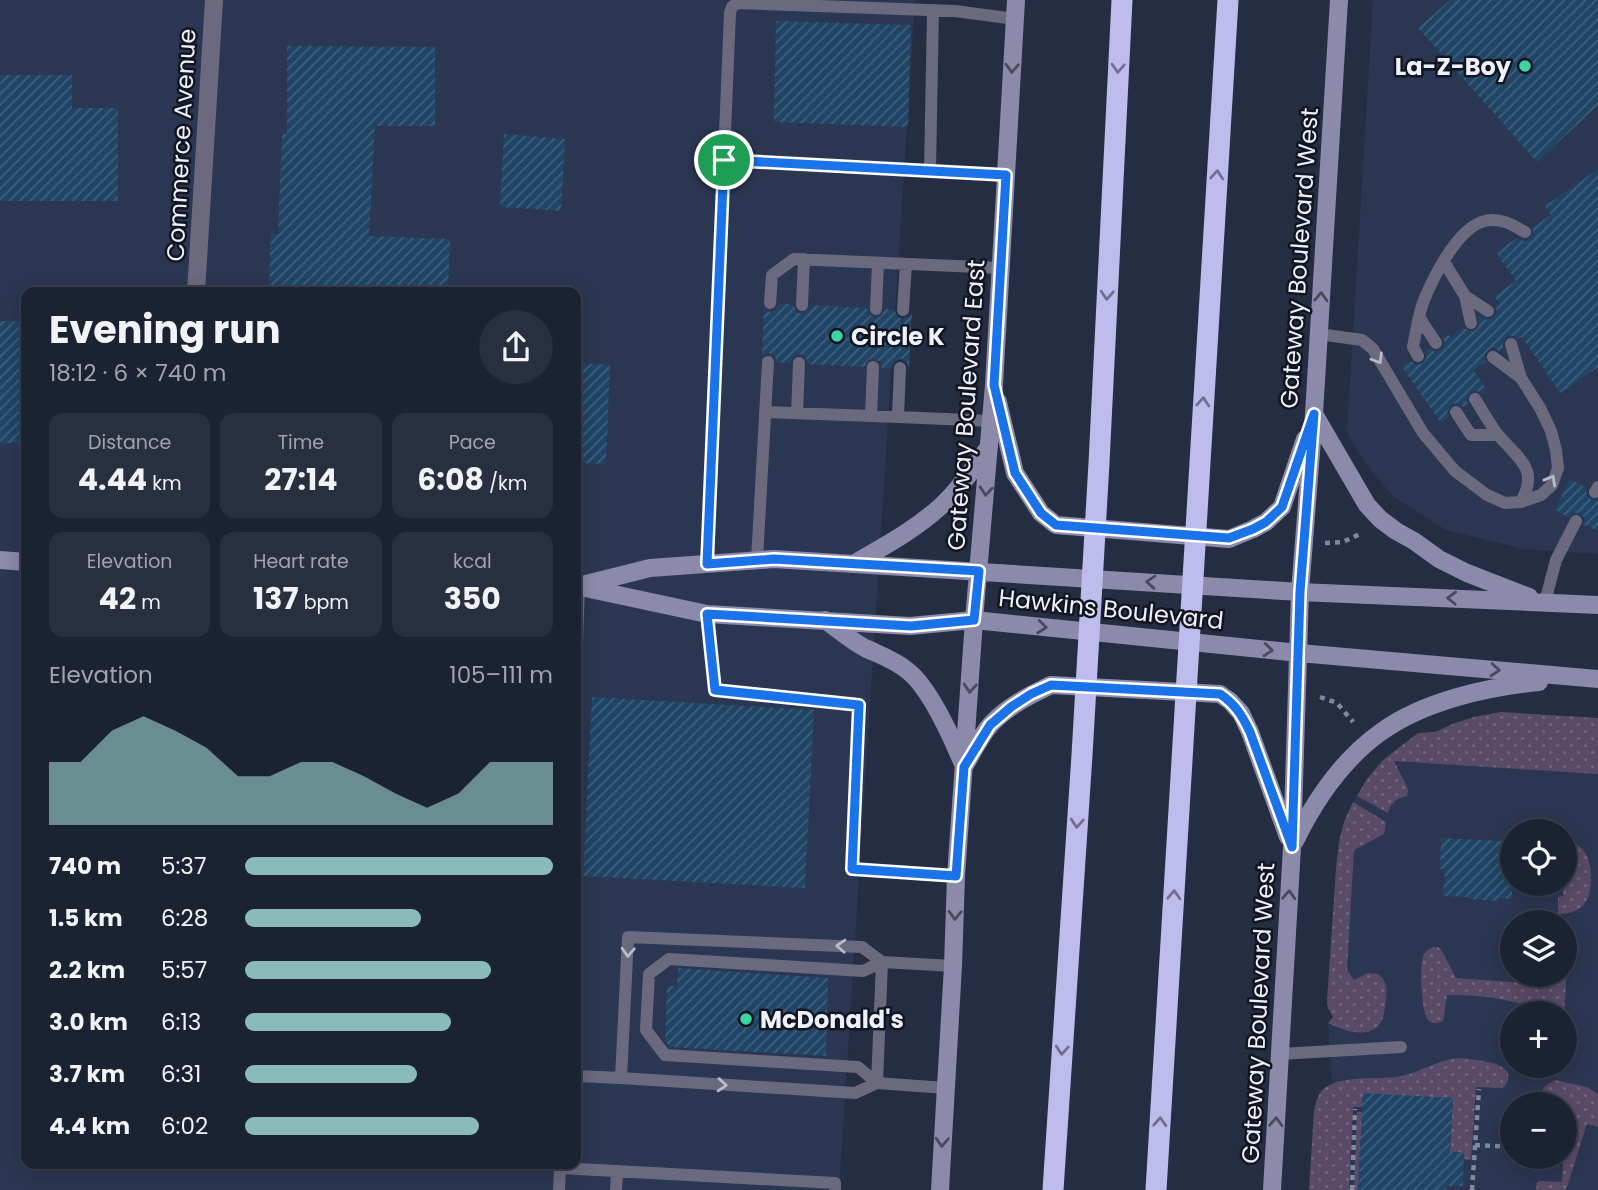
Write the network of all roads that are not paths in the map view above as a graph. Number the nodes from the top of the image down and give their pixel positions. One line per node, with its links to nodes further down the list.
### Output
1 (214, 0): 17 (street, Commerce Avenue)
2 (1016, 0): 7 (main road, Gateway Boulevard East)
3 (1122, 0): 83 (highway, one-way to 83)
4 (1228, 0): 84 (highway, one-way to 4)
5 (1339, 0): 26 (main road, Gateway Boulevard West, one-way to 5)
6 (933, 10): 7 (lane); 8 (lane); 9 (lane)
7 (1015, 19): 10 (main road, Gateway Boulevard East, one-way to 10)
8 (724, 160): 9 (lane); 52 (lane)
9 (930, 170): 10 (lane)
10 (1006, 175): 16 (main road, Gateway Boulevard East)
11 (1525, 232): 13 (lane)
12 (804, 260): 14 (lane); 19 (lane); 20 (lane)
13 (1444, 262): 18 (lane); 24 (lane)
14 (878, 263): 15 (lane); 21 (lane)
15 (906, 264): 16 (lane); 22 (lane)
16 (1001, 268): 36 (main road, Gateway Boulevard East)
17 (196, 287)
18 (1465, 296): 23 (lane); 25 (lane)
19 (770, 303)
20 (802, 305)
21 (876, 309)
22 (903, 310)
23 (1488, 311)
24 (1419, 317): 27 (lane); 29 (lane)
25 (1471, 323)
26 (1319, 334): 41 (main road, Gateway Boulevard West); 47 (lane, one-way to 47)
27 (1436, 343)
28 (1511, 344): 35 (lane)
29 (1418, 356)
30 (1493, 357): 35 (lane)
31 (768, 362): 38 (lane)
32 (799, 363): 40 (lane)
33 (873, 367): 42 (lane)
34 (900, 368): 43 (lane)
35 (1521, 378): 47 (lane, one-way to 35)
36 (994, 385): 41 (main road); 44 (main road, Gateway Boulevard East)
37 (1475, 399): 45 (lane)
38 (765, 412): 40 (lane); 50 (lane)
39 (1456, 412): 45 (lane)
40 (796, 414): 42 (lane)
41 (1314, 414): 57 (main road, Gateway Boulevard West); 58 (main road)
42 (871, 416): 43 (lane)
43 (898, 417): 44 (lane)
44 (991, 421): 46 (main road, Gateway Boulevard East)
45 (1498, 435): 47 (lane)
46 (989, 447): 53 (main road); 54 (main road, Gateway Boulevard East, one-way to 54)
47 (1521, 502)
48 (1576, 521): 58 (lane)
49 (0, 560): 51 (main road)
50 (757, 561): 52 (main road, Hawkins Boulevard); 53 (main road, Hawkins Boulevard)
51 (21, 562)
52 (707, 564): 55 (main road, Hawkins Boulevard)
53 (856, 564): 54 (main road, Hawkins Boulevard)
54 (979, 571): 57 (main road, Hawkins Boulevard, one-way to 54); 62 (main road, Gateway Boulevard East)
55 (581, 585)
56 (581, 587): 60 (main road, Hawkins Boulevard)
57 (1300, 592): 58 (main road, Hawkins Boulevard, one-way to 57); 63 (main road, Gateway Boulevard West)
58 (1545, 602): 59 (main road, Hawkins Boulevard)
59 (1598, 605)
60 (707, 614): 61 (main road, Hawkins Boulevard); 67 (lane)
61 (824, 620): 62 (main road, Hawkins Boulevard); 65 (main road)
62 (974, 620): 63 (main road, Hawkins Boulevard, one-way to 63); 65 (main road, Gateway Boulevard East, one-way to 65)
63 (1299, 653): 64 (main road, Hawkins Boulevard, one-way to 64); 66 (main road, Gateway Boulevard West)
64 (1591, 678): 66 (main road)
65 (964, 767): 66 (main road); 67 (main road, Gateway Boulevard East)
66 (1292, 847): 71 (main road, Gateway Boulevard West, one-way to 66)
67 (956, 876): 69 (main road, Gateway Boulevard East, one-way to 69)
68 (882, 962): 69 (lane); 73 (lane, one-way to 73); 74 (lane); 74 (lane)
69 (953, 966): 75 (main road, Gateway Boulevard East)
70 (1401, 1047): 71 (lane)
71 (1280, 1054): 85 (main road, Gateway Boulevard West, one-way to 71)
72 (581, 1076): 73 (lane)
73 (621, 1078): 74 (lane, one-way to 74)
74 (877, 1083): 75 (lane)
75 (946, 1088): 82 (main road, Gateway Boulevard East, one-way to 82)
76 (581, 1168): 78 (lane)
77 (560, 1169): 79 (lane)
78 (617, 1172): 80 (lane); 81 (lane)
79 (559, 1190)
80 (616, 1190)
81 (835, 1190)
82 (940, 1190)
83 (1053, 1190)
84 (1156, 1190)
85 (1272, 1190)

